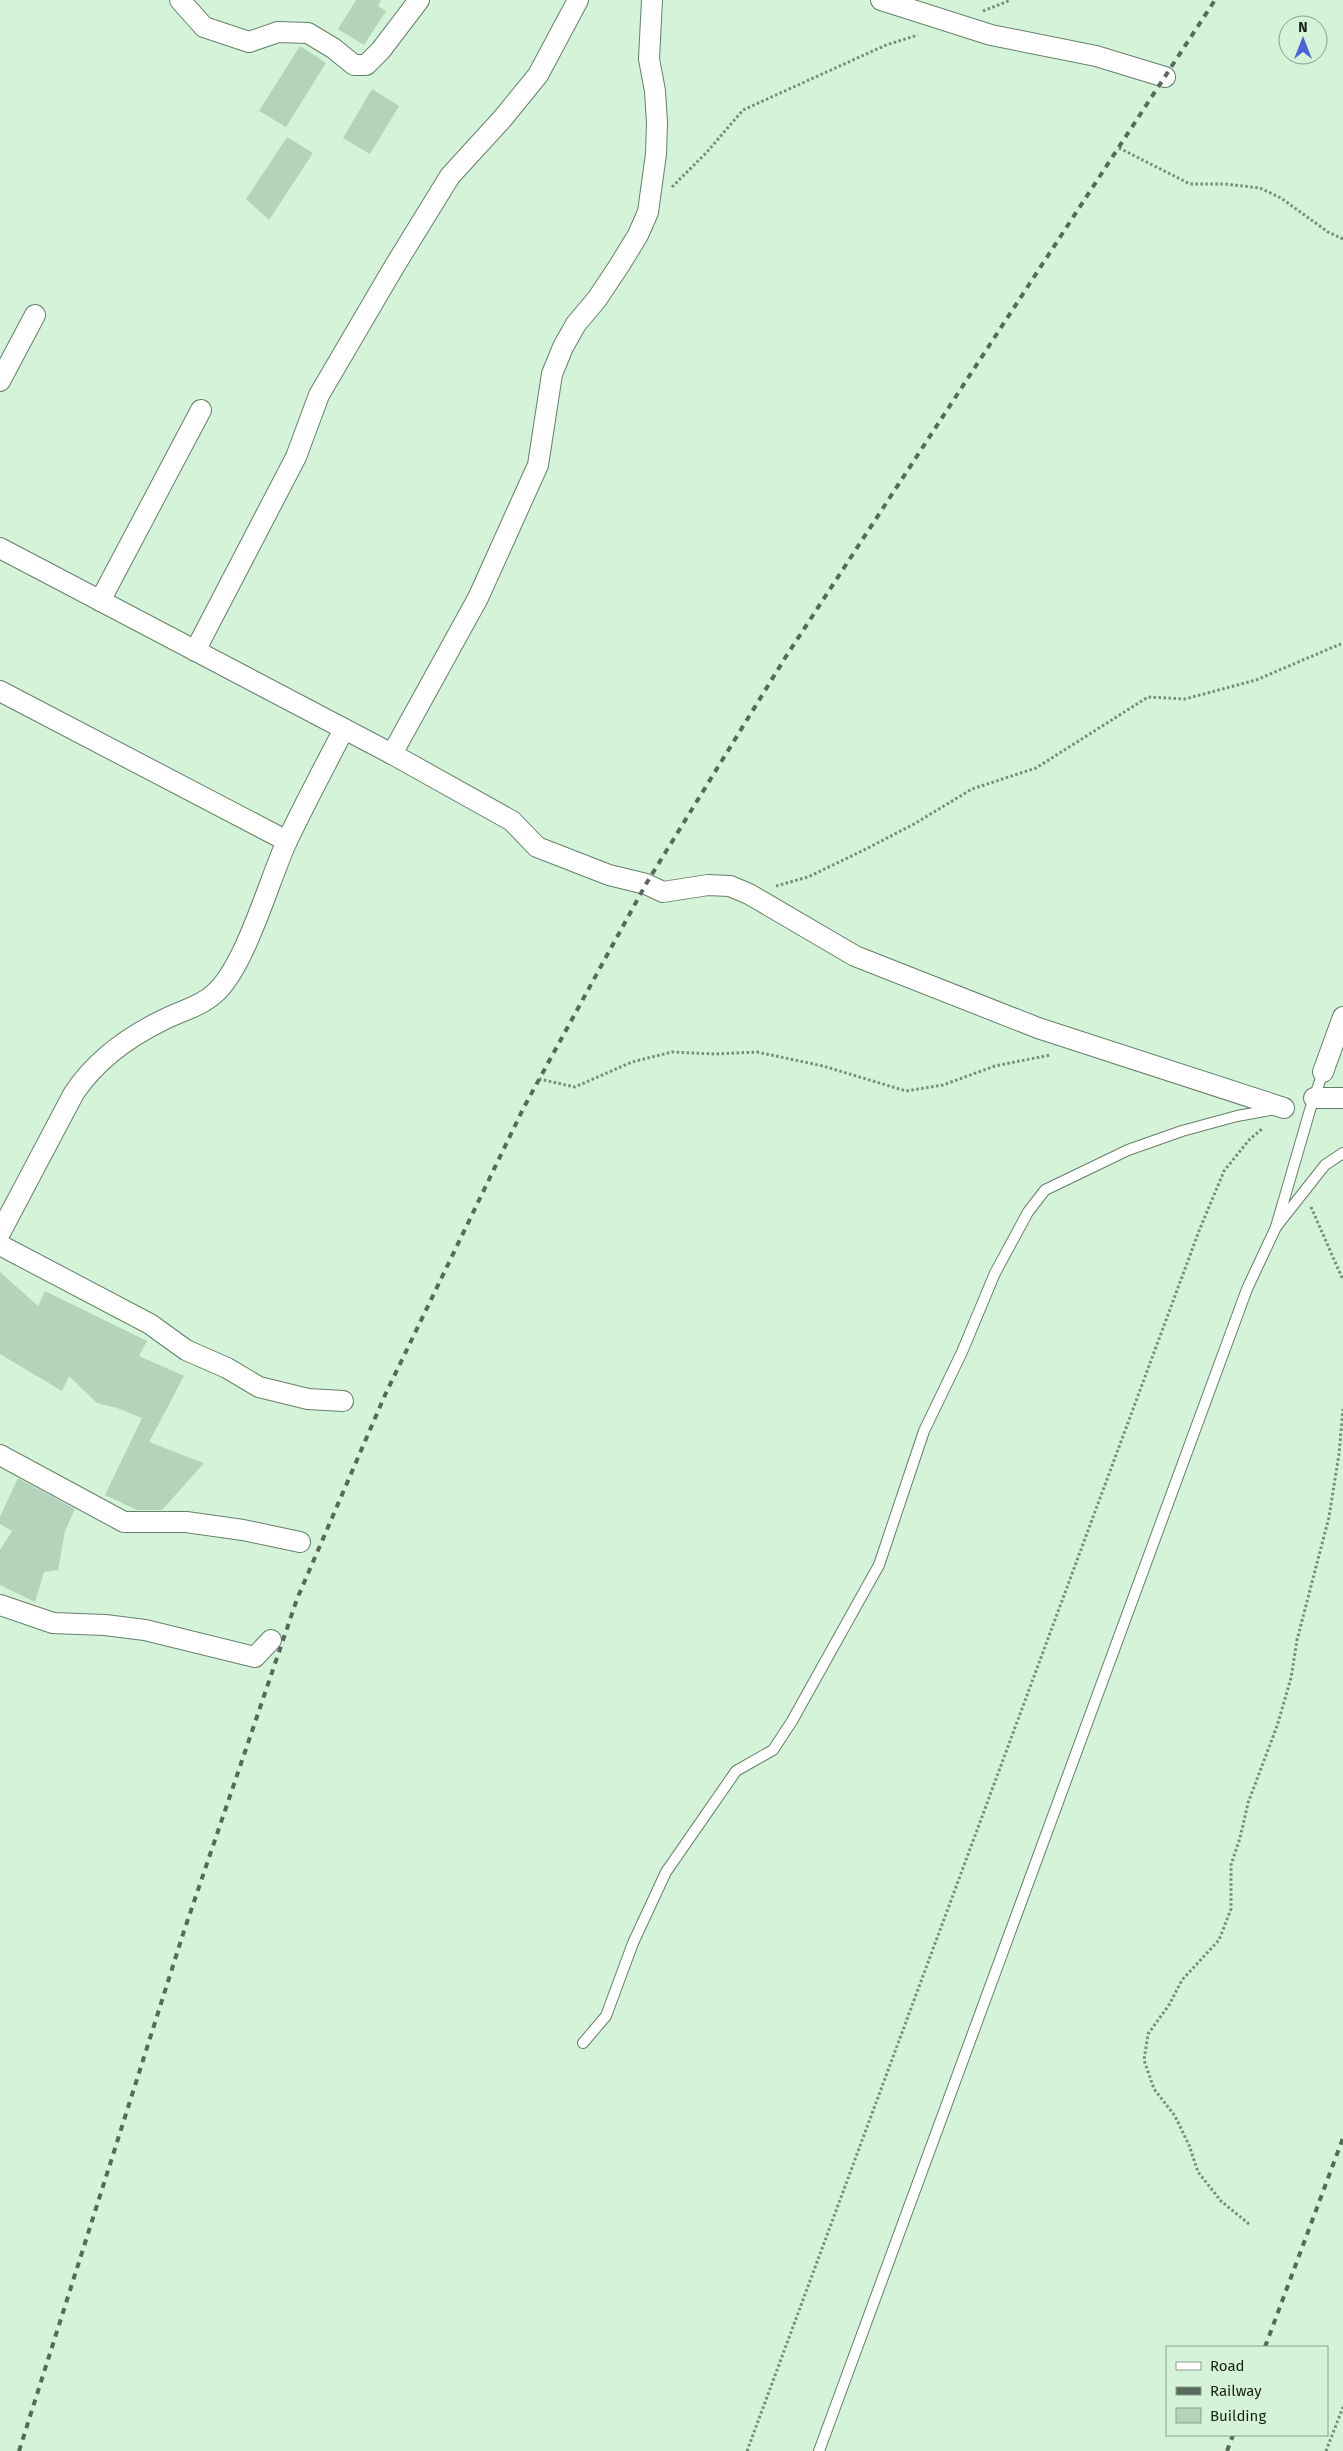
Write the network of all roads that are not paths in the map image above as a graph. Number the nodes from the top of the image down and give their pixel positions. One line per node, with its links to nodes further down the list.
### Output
1 (180, 0): 2 (street)
2 (419, 0)
3 (578, 0): 12 (street)
4 (652, 0): 15 (street)
5 (881, 0): 6 (street)
6 (1165, 77)
7 (35, 315): 8 (street)
8 (0, 381)
9 (201, 410): 11 (street)
10 (0, 548): 11 (street)
11 (100, 600): 12 (street)
12 (195, 651): 14 (street)
13 (0, 691): 16 (street)
14 (344, 729): 15 (street); 16 (street)
15 (392, 754): 21 (street)
16 (287, 841): 24 (street)
17 (1343, 1017): 18 (street)
18 (1323, 1072): 19 (lane)
19 (1314, 1098): 20 (street); 23 (lane)
20 (1343, 1098)
21 (1284, 1108): 31 (lane)
22 (1343, 1153): 23 (lane)
23 (1276, 1227): 32 (lane)
24 (0, 1233)
25 (0, 1245): 26 (street)
26 (343, 1401)
27 (0, 1455): 28 (street)
28 (300, 1542)
29 (0, 1605): 30 (street)
30 (271, 1640)
31 (583, 2043)
32 (819, 2451)

